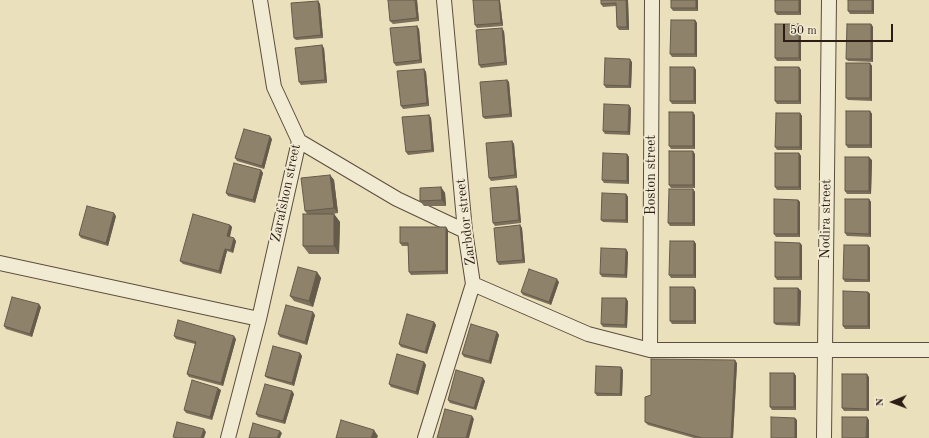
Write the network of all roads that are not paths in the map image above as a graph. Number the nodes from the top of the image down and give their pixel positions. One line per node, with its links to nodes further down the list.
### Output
1 (260, 0): 5 (street, Zarafshon street)
2 (444, 0): 6 (street, Zarbdor street)
3 (652, 0): 10 (street, Boston street)
4 (829, 0): 12 (street, Nodira street)
5 (299, 141): 6 (street); 9 (street, Zarafshon street)
6 (465, 231): 8 (street, Zarbdor street)
7 (0, 263): 9 (street)
8 (473, 284): 10 (street); 14 (street, Zarbdor street)
9 (259, 319): 13 (street, Zarafshon street)
10 (650, 350): 12 (street)
11 (929, 350): 12 (street)
12 (825, 351): 15 (street, Nodira street)
13 (228, 438)
14 (424, 438)
15 (824, 438)

